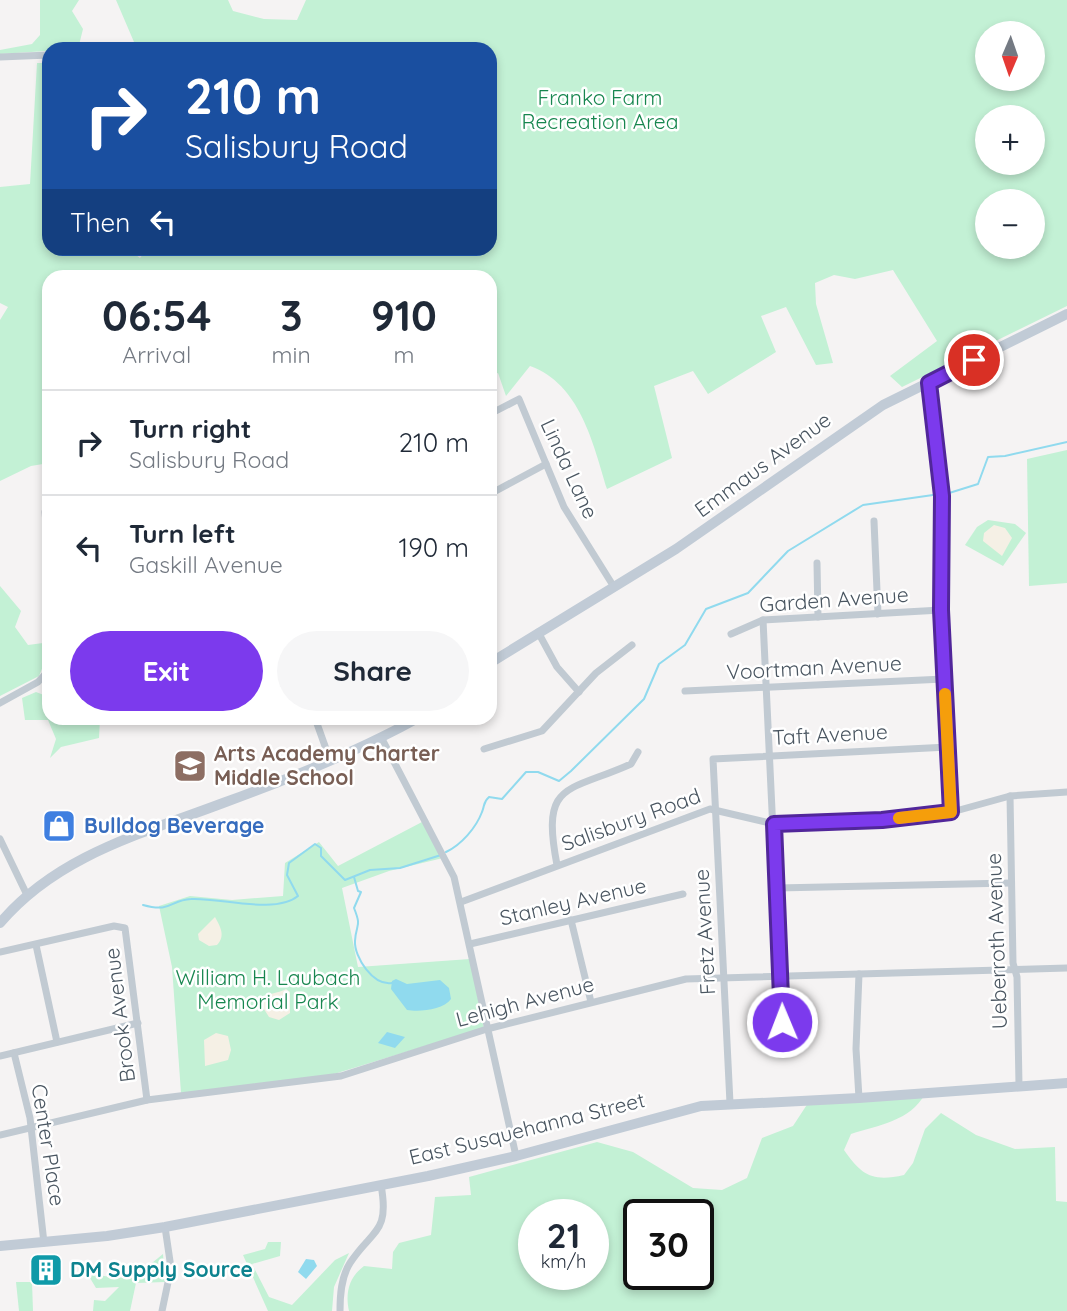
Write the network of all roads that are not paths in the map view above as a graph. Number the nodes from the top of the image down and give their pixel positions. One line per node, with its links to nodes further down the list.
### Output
1 (42, 55): 2 (street)
2 (0, 57)
3 (1067, 314): 4 (main road, Emmaus Avenue)
4 (929, 383): 10 (main road, Emmaus Avenue); 11 (street)
5 (497, 410): 6 (street, Linda Lane)
6 (546, 464): 7 (street); 10 (street, Linda Lane)
7 (497, 490)
8 (874, 521): 12 (street)
9 (817, 563): 13 (street)
10 (614, 587): 15 (main road, Emmaus Avenue)
11 (941, 610): 12 (street, Garden Avenue); 20 (street)
12 (878, 614): 13 (street, Garden Avenue)
13 (818, 617): 14 (street, Garden Avenue)
14 (763, 620): 16 (street, Garden Avenue); 21 (street)
15 (538, 632): 18 (main road, Emmaus Avenue); 23 (street)
16 (732, 634)
17 (632, 645): 23 (street)
18 (497, 658)
19 (42, 678): 24 (street)
20 (944, 678): 21 (street, Voortman Avenue); 28 (street)
21 (766, 687): 22 (street, Voortman Avenue); 31 (street)
22 (685, 691)
23 (579, 692): 29 (street)
24 (0, 703)
25 (318, 725): 33 (street)
26 (404, 725): 27 (main road)
27 (381, 737): 33 (main road); 45 (street)
28 (948, 747): 31 (street, Taft Avenue); 37 (street)
29 (484, 749)
30 (638, 752): 40 (street)
31 (770, 755): 32 (street, Taft Avenue); 38 (street)
32 (713, 759): 36 (street, Fretz Avenue)
33 (330, 760): 44 (main road)
34 (1067, 792): 35 (street, Salisbury Road)
35 (1010, 796): 37 (street, Salisbury Road); 41 (street, Ueberroth Avenue)
36 (716, 809): 38 (street, Salisbury Road); 40 (street, Salisbury Road); 55 (street, Fretz Avenue)
37 (951, 812): 38 (street, Salisbury Road)
38 (774, 824): 42 (street)
39 (0, 839): 44 (street)
40 (557, 865): 45 (street, Salisbury Road)
41 (1011, 883): 42 (street); 52 (street, Ueberroth Avenue)
42 (777, 888): 54 (street)
43 (683, 894): 46 (street, Stanley Avenue)
44 (26, 895): 47 (main road)
45 (461, 902): 48 (street)
46 (571, 920): 48 (street, Stanley Avenue); 56 (street)
47 (0, 923)
48 (470, 944): 59 (street)
49 (36, 945): 50 (street); 58 (street, Brook Avenue); 60 (street)
50 (0, 953)
51 (1067, 968): 52 (street, Lehigh Avenue)
52 (1016, 971): 53 (street, Lehigh Avenue); 64 (street, Ueberroth Avenue)
53 (859, 974): 54 (street, Lehigh Avenue); 65 (street)
54 (782, 975): 55 (street, Lehigh Avenue); 57 (street)
55 (726, 977): 56 (street, Lehigh Avenue); 67 (street, Fretz Avenue)
56 (592, 1002): 59 (street, Lehigh Avenue)
57 (782, 1022)
58 (138, 1023): 60 (street); 66 (street, Brook Avenue)
59 (487, 1029): 66 (street, Lehigh Avenue); 70 (street)
60 (57, 1042): 61 (street)
61 (14, 1053): 62 (street); 68 (street, Center Place)
62 (0, 1056)
63 (1067, 1083): 64 (main road, East Susquehanna Street)
64 (1019, 1085): 65 (main road, East Susquehanna Street)
65 (859, 1098): 67 (main road, East Susquehanna Street)
66 (148, 1100): 68 (street, Lehigh Avenue)
67 (730, 1103): 70 (main road, East Susquehanna Street)
68 (31, 1127): 69 (street, Lehigh Avenue); 73 (street, Center Place)
69 (0, 1135)
70 (516, 1156): 71 (main road, East Susquehanna Street)
71 (381, 1185): 72 (main road, East Susquehanna Street); 76 (street)
72 (164, 1227): 73 (main road, East Susquehanna Street); 75 (street)
73 (44, 1243): 74 (main road, East Susquehanna Street)
74 (0, 1246)
75 (162, 1311)
76 (340, 1311)

